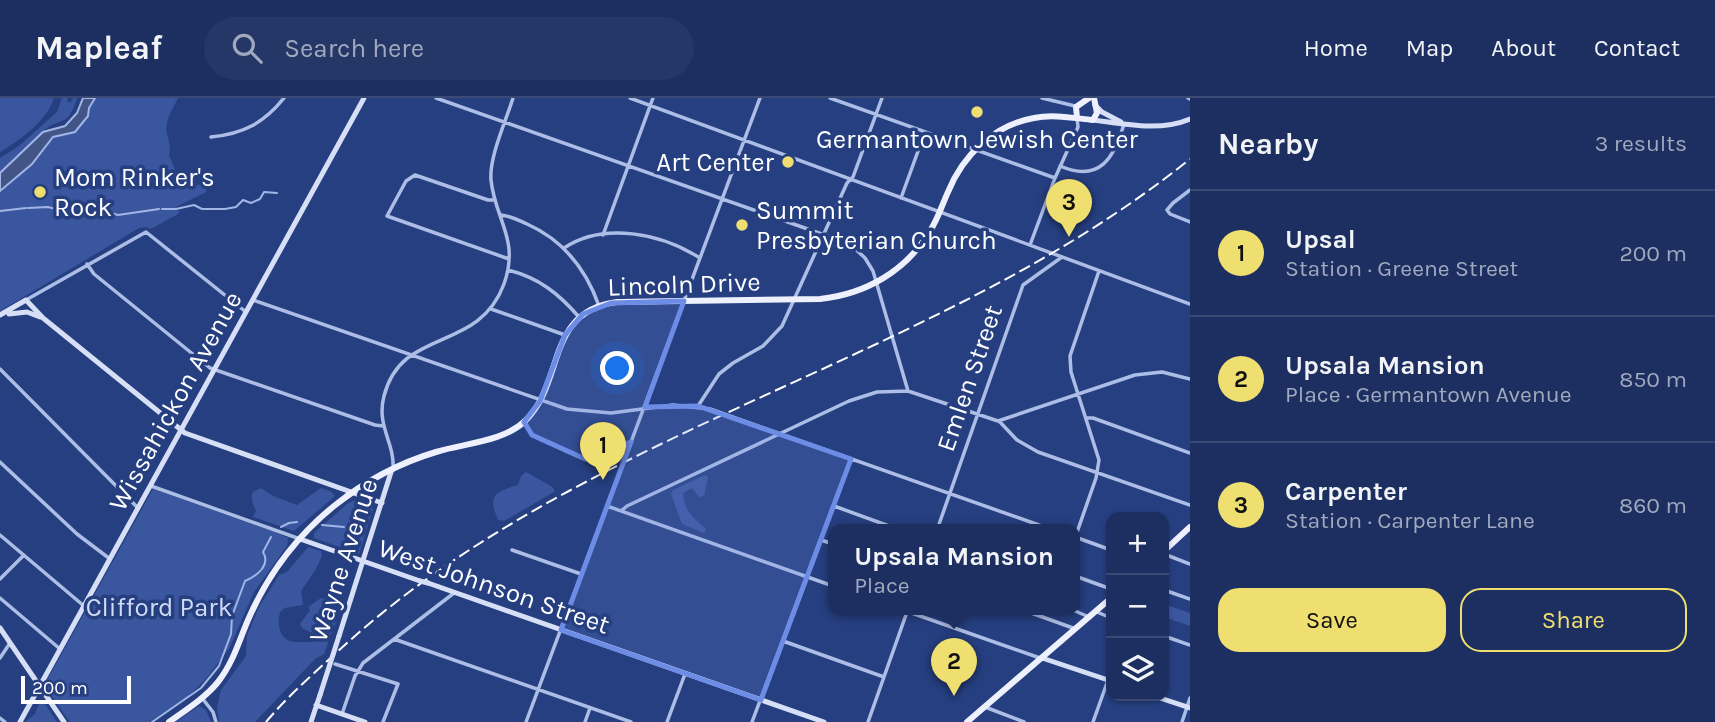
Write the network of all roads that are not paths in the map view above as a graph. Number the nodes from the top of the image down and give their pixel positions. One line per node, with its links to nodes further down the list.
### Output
1 (284, 98): 20 (street)
2 (364, 98): 46 (street, Wissahickon Avenue)
3 (436, 98): 17 (street)
4 (513, 98): 17 (street, Wayne Avenue)
5 (630, 98): 12 (street)
6 (653, 98): 12 (street)
7 (760, 98): 21 (street)
8 (830, 98): 13 (street)
9 (882, 98): 13 (street)
10 (1042, 98): 11 (street)
11 (1088, 102): 14 (main road); 16 (main road); 18 (street)
12 (650, 106): 21 (street); 23 (street)
13 (876, 114): 19 (street); 26 (street)
14 (1077, 118): 16 (main road, Lincoln Drive); 22 (main road, Lincoln Drive); 24 (street)
15 (1190, 119): 18 (street, Lincoln Drive)
16 (1093, 120): 18 (street, Lincoln Drive)
17 (505, 122): 23 (street); 30 (street, Wayne Avenue)
18 (1124, 123): 24 (street)
19 (925, 131): 22 (street); 28 (street)
20 (211, 137)
21 (744, 141): 26 (street); 29 (street)
22 (976, 149): 25 (street); 31 (main road, Lincoln Drive)
23 (627, 165): 29 (street); 35 (street)
24 (1060, 166): 25 (street)
25 (1055, 178): 36 (street)
26 (850, 180): 28 (street); 34 (street)
27 (1190, 190): 33 (street)
28 (901, 198): 31 (street)
29 (722, 199): 34 (street); 39 (street)
30 (496, 200): 32 (street, Wayne Avenue); 40 (street)
31 (940, 213): 36 (street); 44 (main road, Lincoln Drive)
32 (501, 215): 37 (street); 40 (street, Wayne Avenue)
33 (1190, 222)
34 (824, 234): 44 (street); 47 (street)
35 (603, 235): 37 (street); 39 (street)
36 (1030, 245): 38 (street)
37 (564, 248): 50 (street)
38 (1062, 257): 43 (street); 66 (street, Emlen Street)
39 (700, 258): 48 (street)
40 (509, 259): 42 (street, Wayne Avenue)
41 (88, 264): 45 (street); 52 (street); 59 (street)
42 (508, 270): 51 (street, Wayne Avenue); 54 (street)
43 (1099, 271): 49 (street); 62 (street)
44 (877, 282): 47 (main road, Lincoln Drive); 61 (street)
45 (26, 300): 53 (street); 55 (street)
46 (253, 300): 52 (street, Wissahickon Avenue); 57 (street)
47 (794, 300): 48 (main road, Lincoln Drive); 64 (street)
48 (684, 301): 50 (main road, Lincoln Drive); 65 (street)
49 (1190, 304)
50 (599, 306): 54 (main road, Lincoln Drive)
51 (491, 308): 56 (street); 57 (street, Wayne Avenue)
52 (246, 312): 59 (street, Wissahickon Avenue)
53 (1, 316): 55 (street)
54 (579, 317): 56 (main road, Lincoln Drive)
55 (43, 318): 71 (street)
56 (565, 335): 63 (main road, Lincoln Drive)
57 (410, 355): 63 (street); 70 (street, Wayne Avenue)
58 (0, 369): 86 (street)
59 (215, 369): 70 (street); 71 (street, Wissahickon Avenue)
60 (1190, 379): 62 (street)
61 (908, 391): 66 (street); 72 (street)
62 (1078, 394): 67 (street); 68 (street)
63 (540, 401): 65 (street); 69 (main road, Lincoln Drive)
64 (698, 406): 65 (street); 72 (street)
65 (644, 409): 73 (street)
66 (977, 414): 68 (street); 81 (street, Emlen Street)
67 (1086, 418): 74 (street); 78 (street)
68 (998, 421): 78 (street)
69 (524, 422): 73 (street); 77 (main road, Lincoln Drive)
70 (383, 426): 77 (street, Wayne Avenue)
71 (181, 430): 79 (street, Wissahickon Avenue); 80 (street)
72 (780, 434): 75 (street); 87 (street)
73 (630, 446): 84 (street)
74 (1190, 453)
75 (851, 459): 81 (street); 85 (street)
76 (0, 462): 103 (street)
77 (392, 469): 80 (main road, Lincoln Drive); 82 (street, Wayne Avenue)
78 (1098, 473): 83 (street); 91 (street)
79 (151, 486): 86 (street, Wissahickon Avenue); 94 (street, West Johnson Street)
80 (352, 492): 82 (street); 94 (main road, Lincoln Drive)
81 (949, 494): 89 (street, Emlen Street); 90 (street)
82 (382, 503): 104 (street, Wayne Avenue)
83 (1190, 505)
84 (607, 506): 87 (street); 106 (street)
85 (834, 506): 88 (street); 95 (street)
86 (138, 508): 103 (street, Wissahickon Avenue)
87 (621, 511): 107 (street)
88 (884, 524)
89 (939, 524)
90 (1036, 524)
91 (1080, 524)
92 (1190, 527): 98 (main road)
93 (0, 535): 102 (street)
94 (300, 539): 104 (street, West Johnson Street); 144 (main road, Lincoln Drive)
95 (821, 540): 97 (street); 107 (street)
96 (1080, 540): 99 (street)
97 (828, 542)
98 (1169, 547)
99 (1106, 548)
100 (512, 550): 106 (street)
101 (1169, 554): 105 (street)
102 (24, 555): 109 (street); 117 (street)
103 (110, 559): 117 (street, Wissahickon Avenue)
104 (363, 561): 113 (street, West Johnson Street, bridge); 148 (street, Wayne Avenue, bridge)
105 (1190, 564)
106 (581, 574): 126 (street)
107 (807, 576): 110 (street); 130 (street)
108 (1080, 578): 111 (street)
109 (0, 579)
110 (828, 584)
111 (1106, 587)
112 (1169, 592): 115 (street)
113 (454, 593): 126 (street, West Johnson Street); 129 (street)
114 (0, 598): 133 (street)
115 (1190, 599)
116 (1106, 603): 118 (main road)
117 (83, 606): 133 (street, Wissahickon Avenue)
118 (1097, 611): 123 (street); 124 (main road)
119 (1080, 613): 124 (street)
120 (905, 615): 139 (street)
121 (918, 615): 135 (street)
122 (1036, 615): 127 (street)
123 (1106, 616)
124 (1089, 617): 127 (main road)
125 (0, 628): 131 (street)
126 (561, 630): 138 (street, West Johnson Street); 142 (street)
127 (1075, 630): 135 (main road)
128 (1169, 638): 132 (street)
129 (394, 639): 137 (street); 142 (street)
130 (783, 641): 139 (street); 146 (street)
131 (10, 643): 134 (street); 141 (street)
132 (1190, 645)
133 (60, 649): 141 (street, Wissahickon Avenue)
134 (0, 658)
135 (1042, 658): 140 (street); 149 (main road)
136 (335, 664): 137 (street)
137 (357, 671): 152 (street); 161 (street)
138 (685, 674): 146 (street, West Johnson Street); 165 (street)
139 (884, 677): 168 (street)
140 (1106, 679)
141 (40, 687): 155 (street, Wissahickon Avenue); 156 (street)
142 (538, 690): 150 (street); 162 (street)
143 (1106, 690): 171 (street)
144 (202, 698): 157 (main road, Lincoln Drive); 158 (street)
145 (1190, 698): 151 (street)
146 (761, 700): 166 (street); 167 (street, West Johnson Street)
147 (1168, 701): 151 (street)
148 (316, 705): 152 (street); 159 (street, Wayne Avenue)
149 (985, 707): 169 (main road); 170 (street)
150 (590, 708): 163 (street); 164 (street)
151 (1188, 708): 172 (street)
152 (342, 714): 160 (street)
153 (0, 718): 154 (street)
154 (5, 722)
155 (20, 722)
156 (64, 722)
157 (169, 722)
158 (216, 722)
159 (311, 722)
160 (365, 722)
161 (383, 722)
162 (526, 722)
163 (585, 722)
164 (629, 722)
165 (667, 722)
166 (752, 722)
167 (824, 722)
168 (869, 722)
169 (967, 722)
170 (1024, 722)
171 (1093, 722)
172 (1182, 722)

